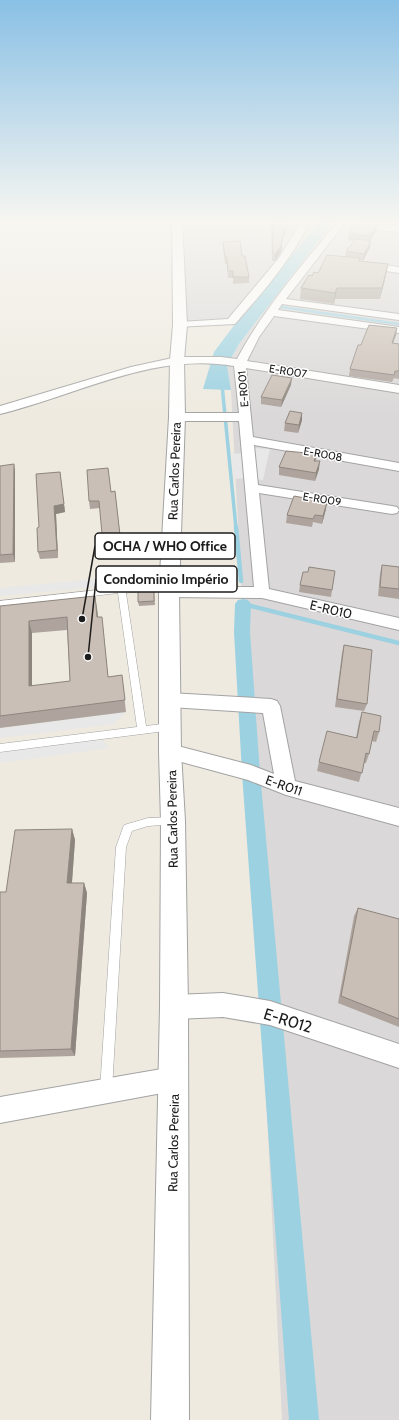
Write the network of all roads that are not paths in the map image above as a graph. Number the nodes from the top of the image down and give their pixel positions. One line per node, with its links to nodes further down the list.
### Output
1 (179, 285): 7 (street, Rua Carlos Pereira)
2 (263, 285): 7 (street)
3 (291, 285): 4 (street, E-R001)
4 (279, 300): 5 (street, E-R001); 6 (street)
5 (271, 312): 8 (street); 10 (street, E-R001)
6 (399, 317)
7 (180, 325): 9 (street, Rua Carlos Pereira)
8 (399, 330)
9 (177, 360): 10 (street, E-R007); 12 (street, E-R007); 13 (street, Rua Carlos Pereira)
10 (240, 364): 11 (street, E-R007); 14 (street, E-R001)
11 (399, 389)
12 (1, 409)
13 (177, 417): 14 (street); 19 (street, Rua Carlos Pereira)
14 (245, 417): 15 (street, E-R001)
15 (247, 440): 16 (street, E-R008); 17 (street, E-R001)
16 (399, 467)
17 (253, 488): 18 (street, E-R009); 21 (street, E-R001)
18 (392, 510)
19 (169, 589): 20 (lane); 21 (street, E-R010); 24 (street, Rua Carlos Pereira)
20 (122, 591): 22 (lane); 26 (lane)
21 (262, 593): 23 (street, E-R010)
22 (0, 604)
23 (399, 624)
24 (170, 700): 25 (street, Rua Carlos Pereira); 29 (street)
25 (170, 727): 26 (lane); 28 (street, Rua Carlos Pereira)
26 (142, 731): 27 (lane)
27 (0, 748)
28 (170, 752): 29 (street, E-R011); 31 (street, Rua Carlos Pereira)
29 (286, 787): 30 (street, E-R011)
30 (399, 817)
31 (173, 821): 32 (street, Rua Carlos Pereira); 35 (lane)
32 (174, 1007): 33 (street, E-R012); 34 (street, Rua Carlos Pereira)
33 (399, 1056)
34 (173, 1079): 35 (street); 37 (street, Rua Carlos Pereira)
35 (106, 1091): 36 (street)
36 (0, 1110)
37 (170, 1420)

